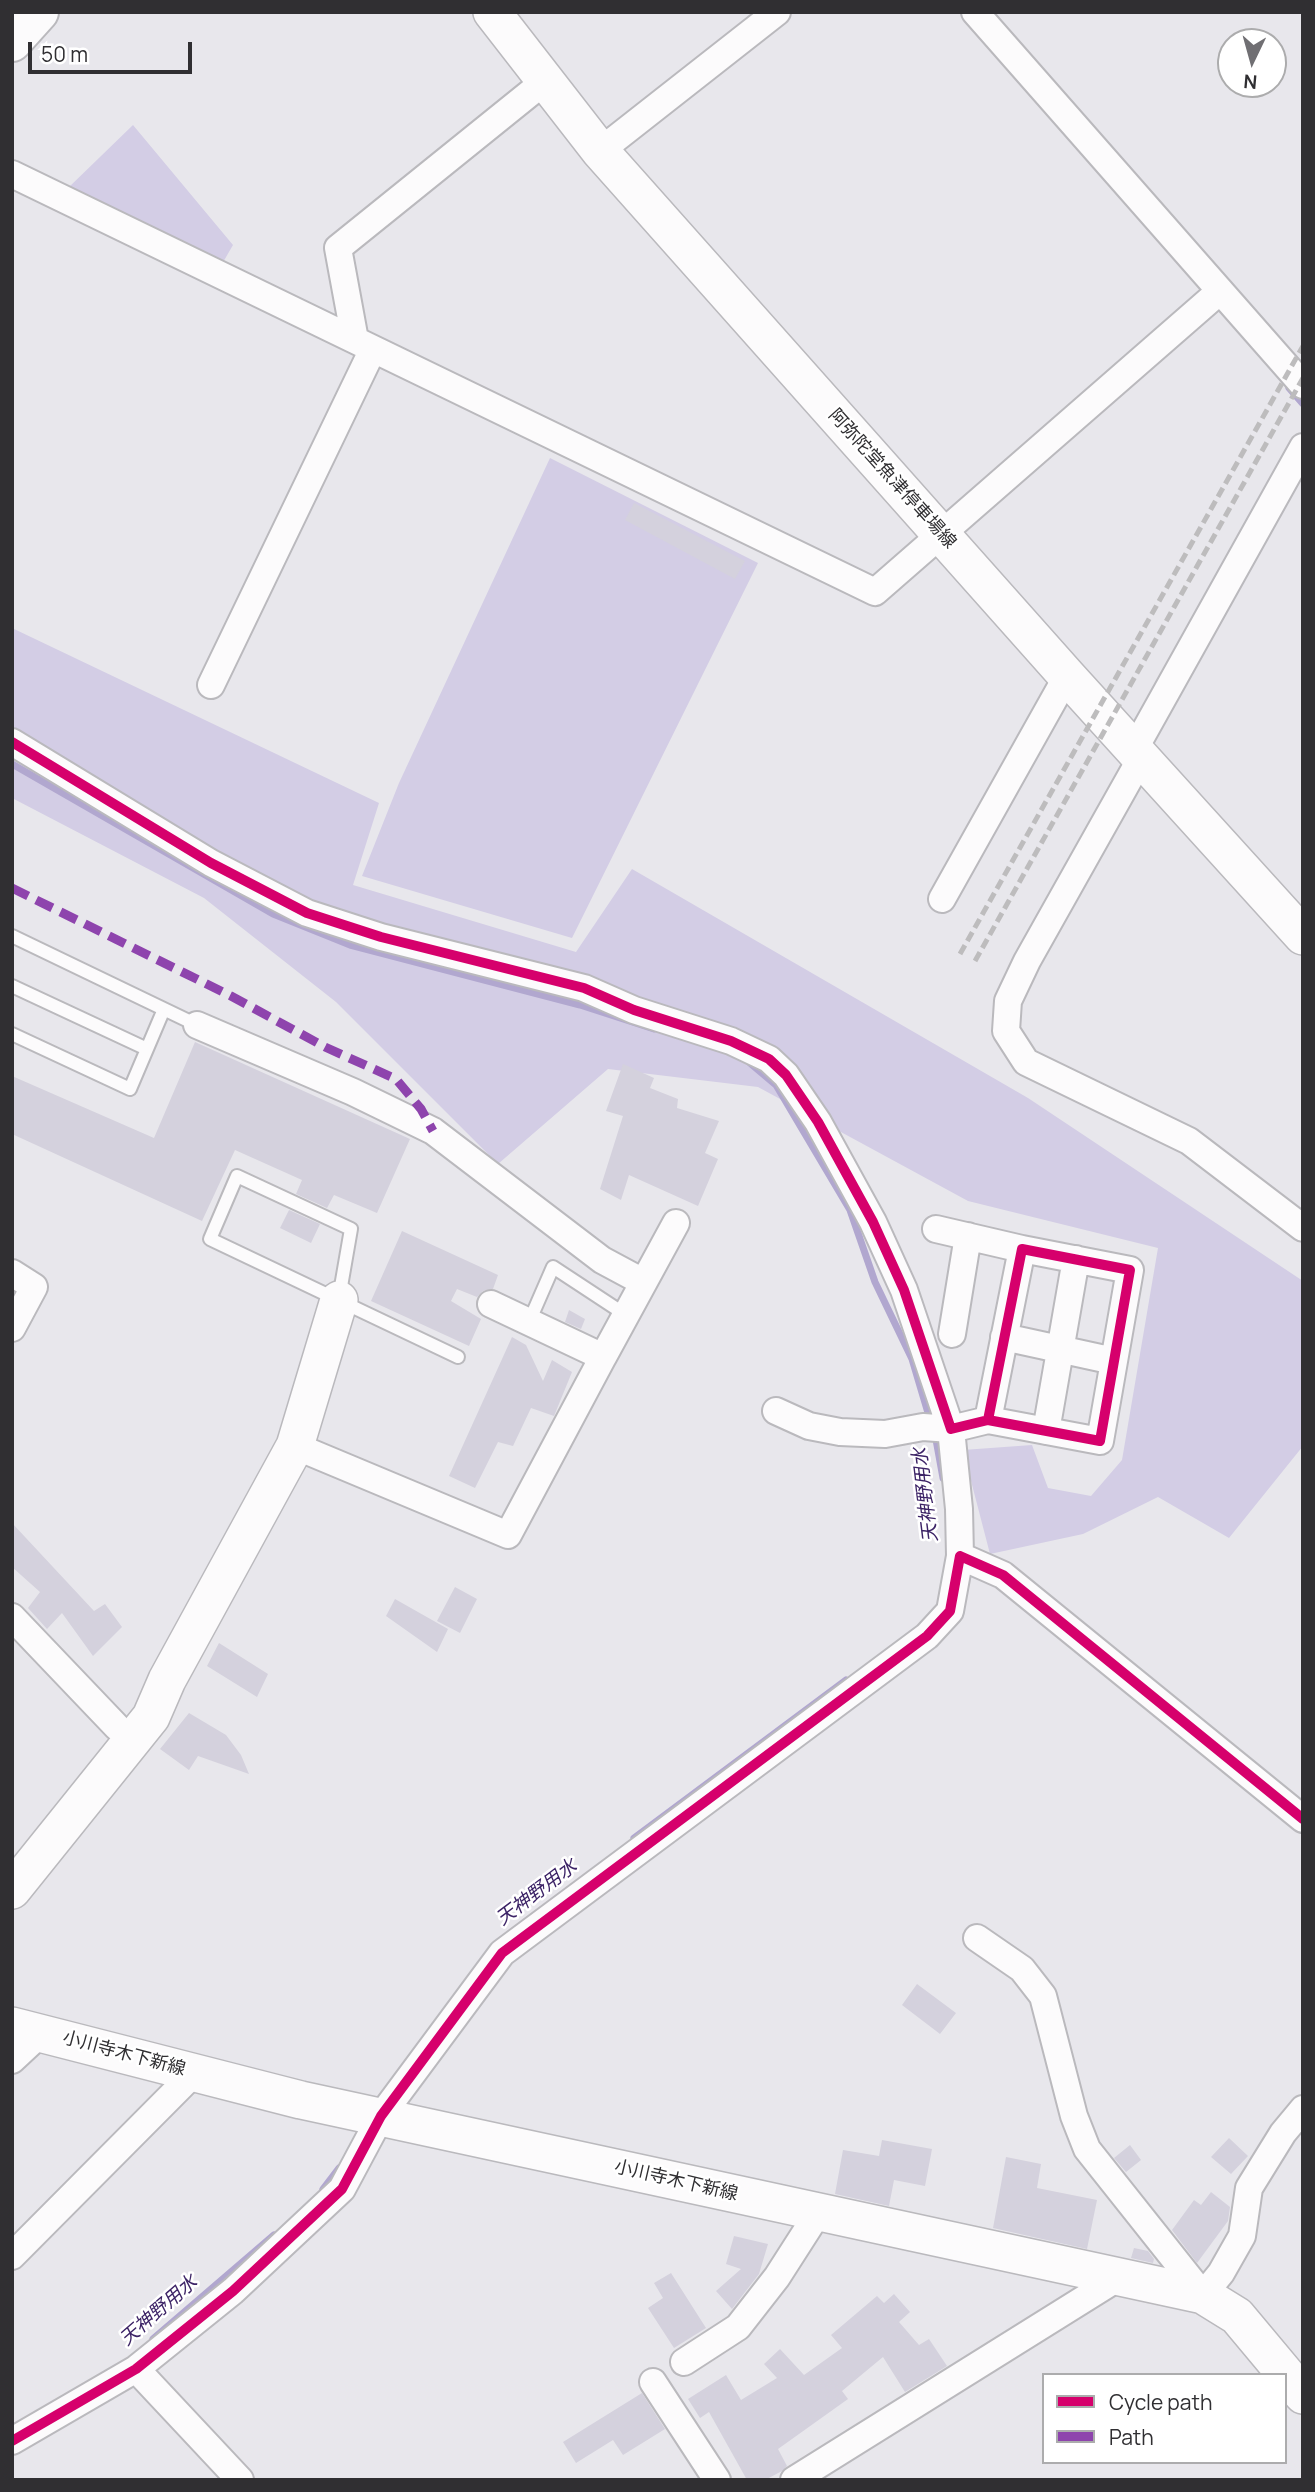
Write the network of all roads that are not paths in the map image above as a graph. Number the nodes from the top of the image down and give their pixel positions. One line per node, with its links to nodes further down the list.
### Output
1 (39, 12): 5 (main road)
2 (492, 12): 6 (main road, 阿弥陀堂魚津停車場線)
3 (777, 12): 7 (street)
4 (975, 12): 9 (street)
5 (12, 42)
6 (545, 80): 7 (main road, 阿弥陀堂魚津停車場線); 10 (street)
7 (600, 151): 13 (main road, 阿弥陀堂魚津停車場線)
8 (12, 174): 10 (street)
9 (1220, 291): 11 (street); 13 (street)
10 (364, 344): 13 (street); 15 (street)
11 (1303, 385)
12 (1303, 447): 17 (street)
13 (942, 535): 14 (main road, 阿弥陀堂魚津停車場線)
14 (1067, 676): 17 (main road, 阿弥陀堂魚津停車場線); 18 (street)
15 (211, 685)
16 (12, 742): 47 (street)
17 (1138, 754): 20 (main road, 阿弥陀堂魚津停車場線); 27 (street)
18 (942, 899)
19 (12, 936): 22 (lane)
20 (1303, 936)
21 (12, 986): 25 (lane)
22 (164, 1009): 23 (lane); 25 (lane)
23 (197, 1025): 33 (street)
24 (12, 1034): 25 (lane)
25 (147, 1049)
26 (676, 1223): 33 (street)
27 (1303, 1228)
28 (936, 1229): 29 (street)
29 (968, 1236): 30 (street); 39 (street)
30 (1021, 1249): 31 (street); 40 (street)
31 (1076, 1259): 41 (street); 44 (street)
32 (12, 1272): 38 (street)
33 (643, 1282): 36 (street)
34 (339, 1300): 34 (lane); 42 (lane); 49 (main road)
35 (491, 1304): 37 (street)
36 (626, 1315): 37 (lane); 43 (street)
37 (529, 1322): 43 (street)
38 (12, 1328)
39 (952, 1334)
40 (1004, 1337): 41 (street); 46 (street)
41 (1062, 1350): 44 (street); 48 (street)
42 (458, 1357)
43 (603, 1357): 49 (street)
44 (1114, 1361): 48 (street)
45 (776, 1411): 47 (street)
46 (988, 1420): 47 (street); 48 (street)
47 (951, 1429): 50 (street)
48 (1046, 1431)
49 (295, 1446): 52 (main road)
50 (960, 1556): 54 (street); 62 (street)
51 (12, 1617): 53 (street)
52 (167, 1680): 53 (main road); 56 (main road)
53 (117, 1727): 55 (main road)
54 (1303, 1819)
55 (12, 1856)
56 (12, 1890)
57 (976, 1938): 66 (street)
58 (27, 2029): 59 (street); 60 (main road, 小川寺木下新線)
59 (12, 2060)
60 (194, 2073): 62 (main road, 小川寺木下新線); 64 (street)
61 (1303, 2109): 66 (street)
62 (381, 2116): 63 (main road, 小川寺木下新線); 68 (street)
63 (818, 2213): 65 (main road, 小川寺木下新線); 67 (street)
64 (12, 2256)
65 (1116, 2279): 66 (main road, 小川寺木下新線); 76 (street)
66 (1203, 2295): 69 (main road, 小川寺木下新線)
67 (684, 2362)
68 (136, 2369): 73 (street); 74 (street)
69 (1285, 2373)
70 (1287, 2376): 72 (main road, 小川寺木下新線)
71 (653, 2382): 75 (street)
72 (1303, 2395)
73 (12, 2441)
74 (240, 2480)
75 (717, 2480)
76 (794, 2480)

